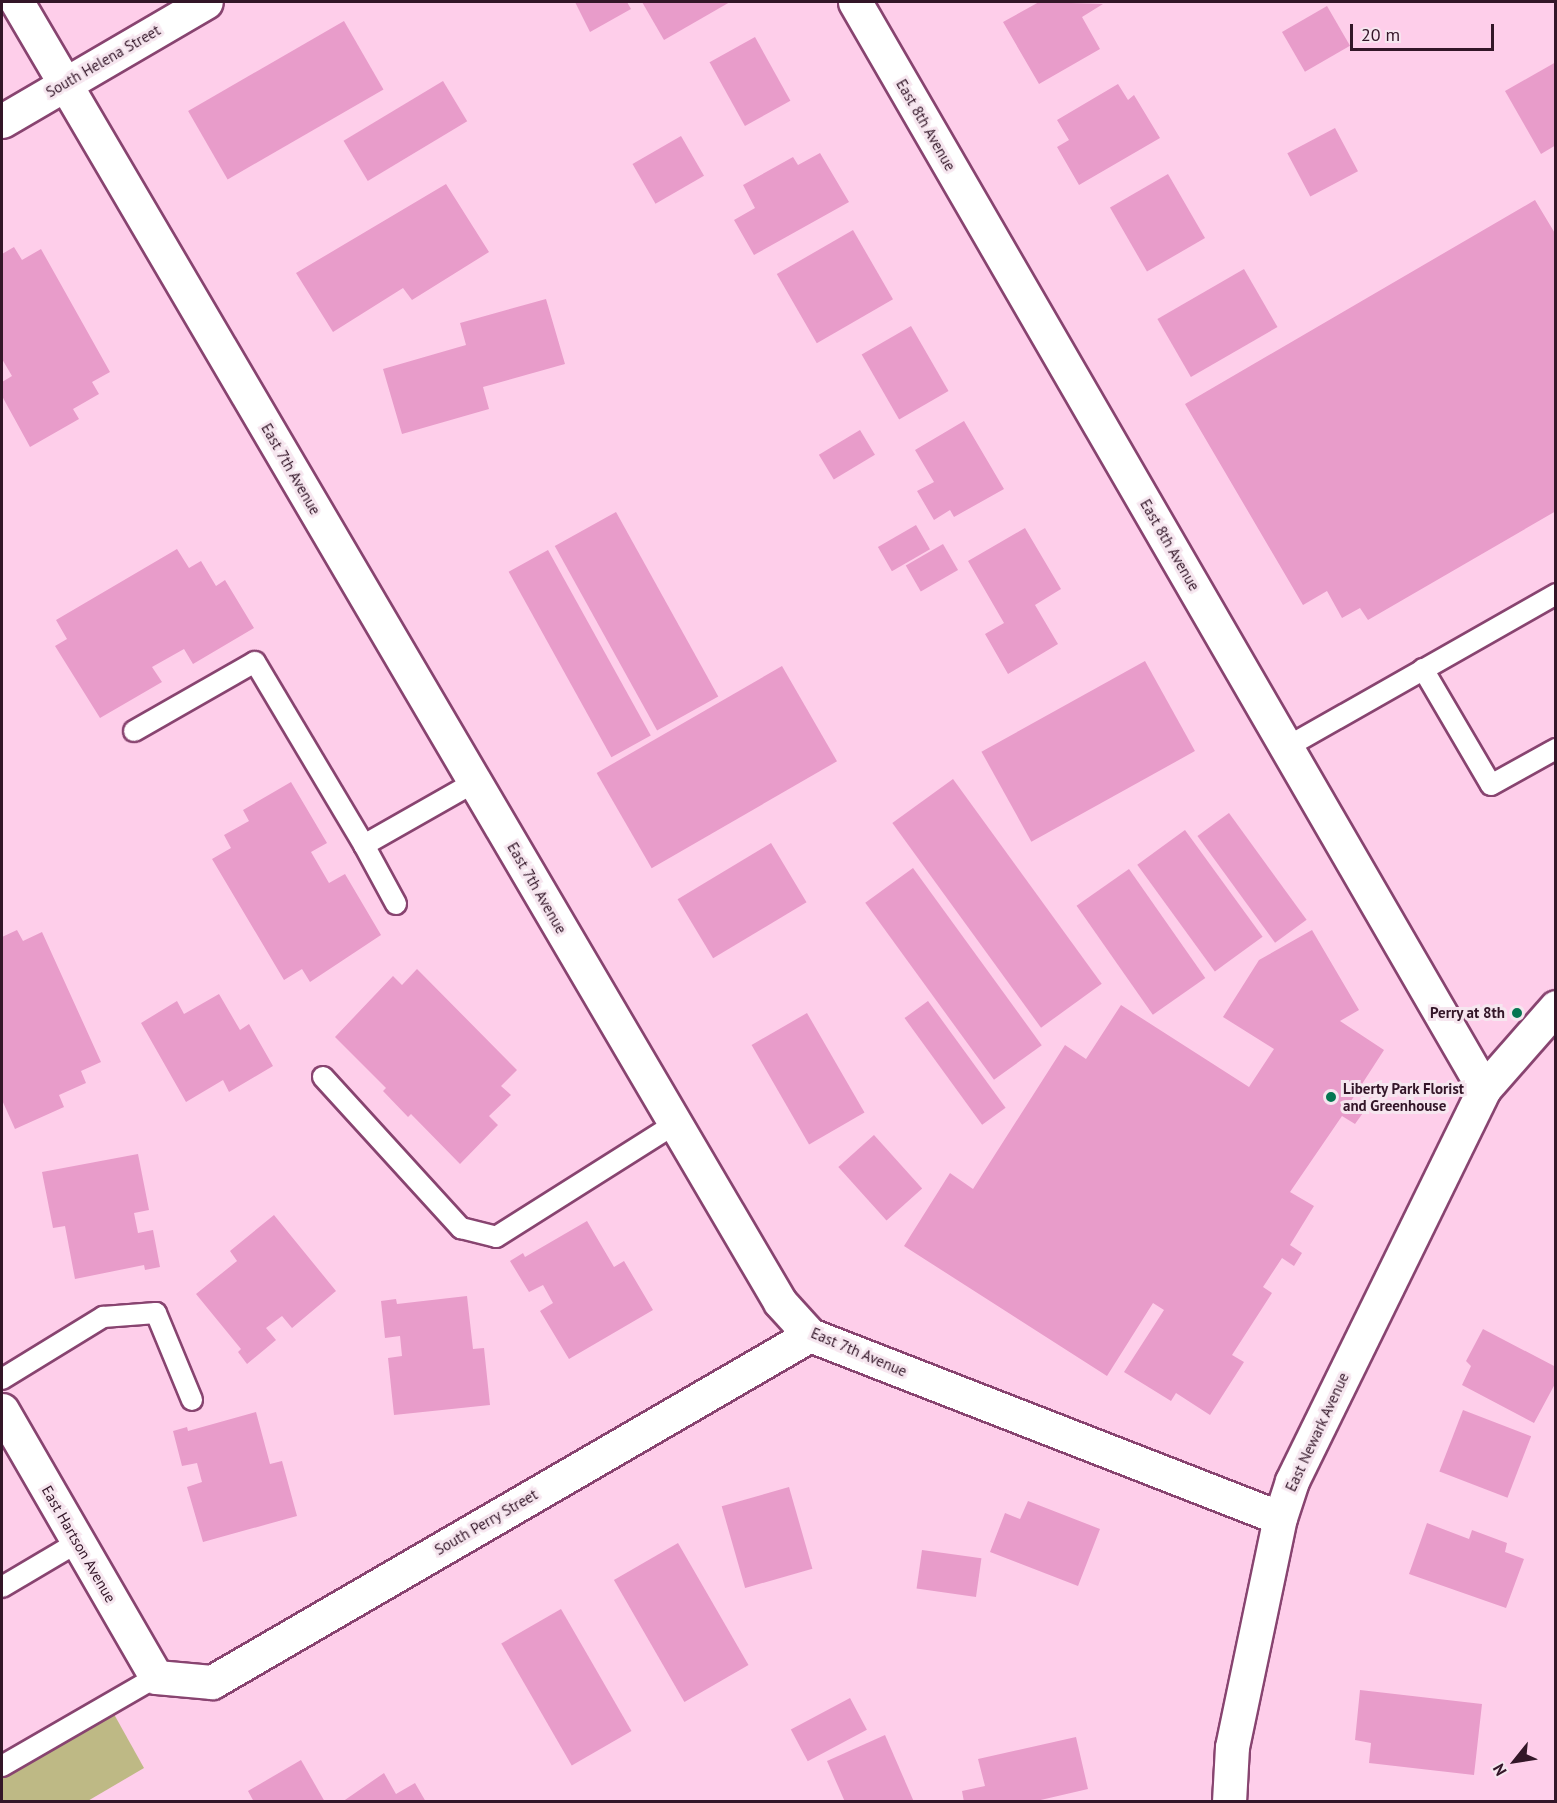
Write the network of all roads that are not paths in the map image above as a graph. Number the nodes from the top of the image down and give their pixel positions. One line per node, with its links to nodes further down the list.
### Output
1 (17, 2): 4 (street, East 7th Avenue)
2 (206, 2): 4 (street, South Helena Street)
3 (855, 2): 9 (street, East 8th Avenue)
4 (65, 83): 5 (street, South Helena Street); 11 (street, East 7th Avenue)
5 (2, 121)
6 (1556, 594): 7 (lane)
7 (1424, 669): 9 (lane); 10 (lane)
8 (134, 731): 12 (lane)
9 (1287, 747): 16 (street, East 8th Avenue)
10 (1556, 749)
11 (475, 782): 12 (lane); 17 (street, East 7th Avenue)
12 (364, 845): 13 (lane)
13 (396, 904)
14 (1556, 1007): 16 (street)
15 (323, 1077): 17 (lane)
16 (1484, 1089): 22 (street, East Newark Avenue)
17 (675, 1124): 18 (street, East 7th Avenue)
18 (810, 1335): 22 (street, East 7th Avenue); 25 (street, South Perry Street)
19 (2, 1379): 20 (lane)
20 (192, 1400)
21 (2, 1410): 23 (street, East Hartson Avenue)
22 (1280, 1518): 27 (street, East Newark Avenue)
23 (78, 1542): 24 (lane); 25 (street, East Hartson Avenue)
24 (2, 1587)
25 (156, 1677): 26 (lane)
26 (2, 1766)
27 (1229, 1802)

